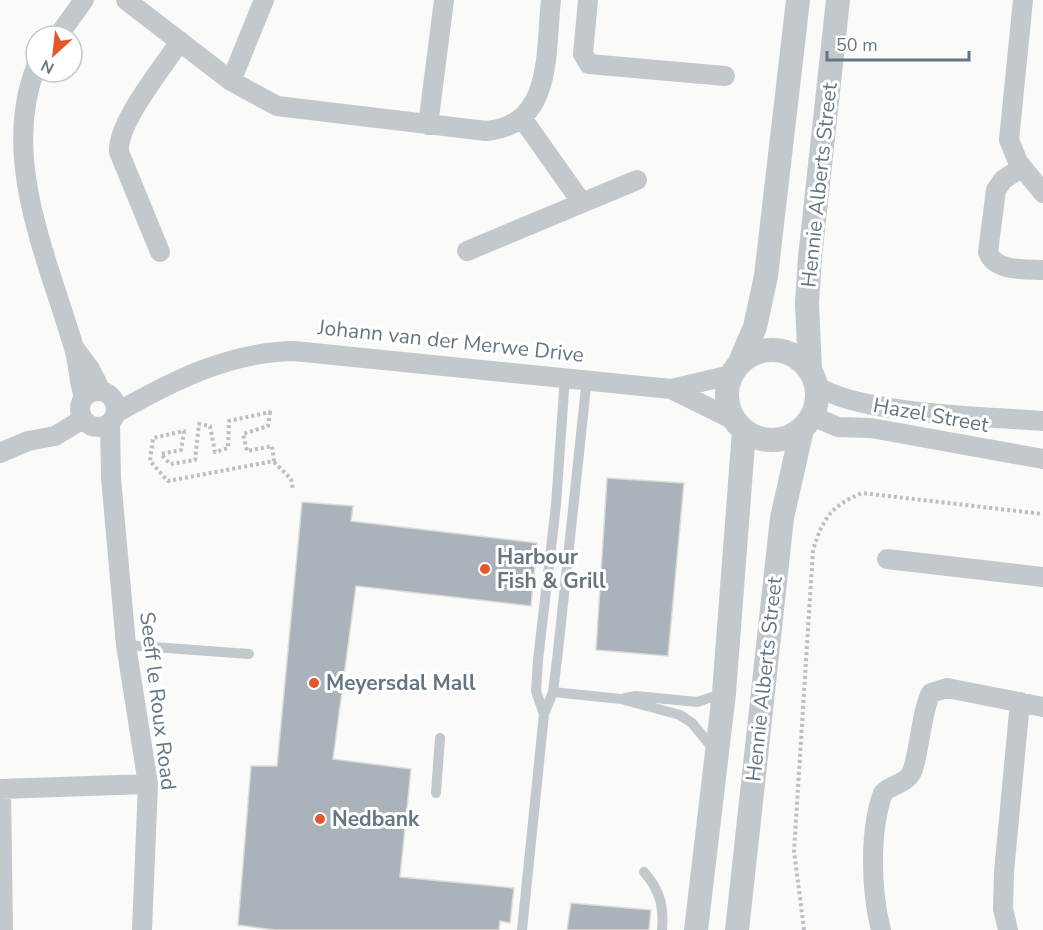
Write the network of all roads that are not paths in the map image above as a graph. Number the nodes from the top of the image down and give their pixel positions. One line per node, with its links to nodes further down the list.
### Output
1 (84, 0): 10 (street)
2 (126, 0): 11 (street)
3 (264, 0): 13 (street)
4 (444, 0): 16 (street)
5 (550, 0): 15 (street)
6 (588, 0): 12 (street)
7 (798, 0): 24 (street, Hennie Alberts Street)
8 (838, 0): 27 (street, Hennie Alberts Street)
9 (1023, 0): 17 (street)
10 (67, 24)
11 (180, 41): 13 (street); 22 (street)
12 (725, 76)
13 (231, 81): 16 (street)
14 (27, 84): 30 (street)
15 (522, 118): 16 (street); 20 (street)
16 (428, 125)
17 (1022, 166): 19 (street); 23 (street)
18 (637, 180): 20 (street)
19 (1043, 193)
20 (582, 203): 21 (street)
21 (466, 251)
22 (160, 252)
23 (1043, 270)
24 (735, 369): 27 (street); 29 (street); 34 (street, Hennie Alberts Street)
25 (565, 376): 26 (street, Johann van der Merwe Drive); 28 (street, Johann van der Merwe Drive); 47 (lane)
26 (587, 378): 29 (street, Johann van der Merwe Drive); 42 (lane)
27 (813, 378): 32 (street, Hazel Street); 33 (street, Hennie Alberts Street)
28 (162, 386): 30 (street, Johann van der Merwe Drive); 31 (street, Johann van der Merwe Drive)
29 (671, 389): 34 (street, Johann van der Merwe Drive)
30 (91, 405): 31 (street); 31 (street, Seeff le Roux Road); 35 (street, Johann van der Merwe Drive); 37 (street, Seeff le Roux Road)
31 (113, 418): 37 (street, Seeff le Roux Road)
32 (1043, 421)
33 (807, 423): 34 (street); 36 (street, Hazel Street); 59 (street, Hennie Alberts Street)
34 (739, 426): 43 (street, Hennie Alberts Street)
35 (0, 453)
36 (1043, 459)
37 (111, 478): 40 (street, Seeff le Roux Road)
38 (887, 559): 39 (street)
39 (1043, 578)
40 (126, 645): 41 (lane); 50 (street, Seeff le Roux Road)
41 (249, 654)
42 (553, 692): 44 (lane); 47 (lane)
43 (724, 693): 44 (lane); 49 (street, Hennie Alberts Street)
44 (621, 699): 49 (lane)
45 (1020, 702): 46 (street); 60 (street); 61 (street)
46 (1043, 707)
47 (544, 714): 56 (lane)
48 (440, 738): 52 (lane)
49 (717, 753): 58 (street, Hennie Alberts Street)
50 (148, 784): 51 (street); 55 (street, Seeff le Roux Road)
51 (1, 789): 54 (street)
52 (436, 793)
53 (644, 872): 57 (lane)
54 (3, 930)
55 (142, 930)
56 (522, 930)
57 (662, 930)
58 (696, 930)
59 (737, 930)
60 (881, 930)
61 (1008, 930)

